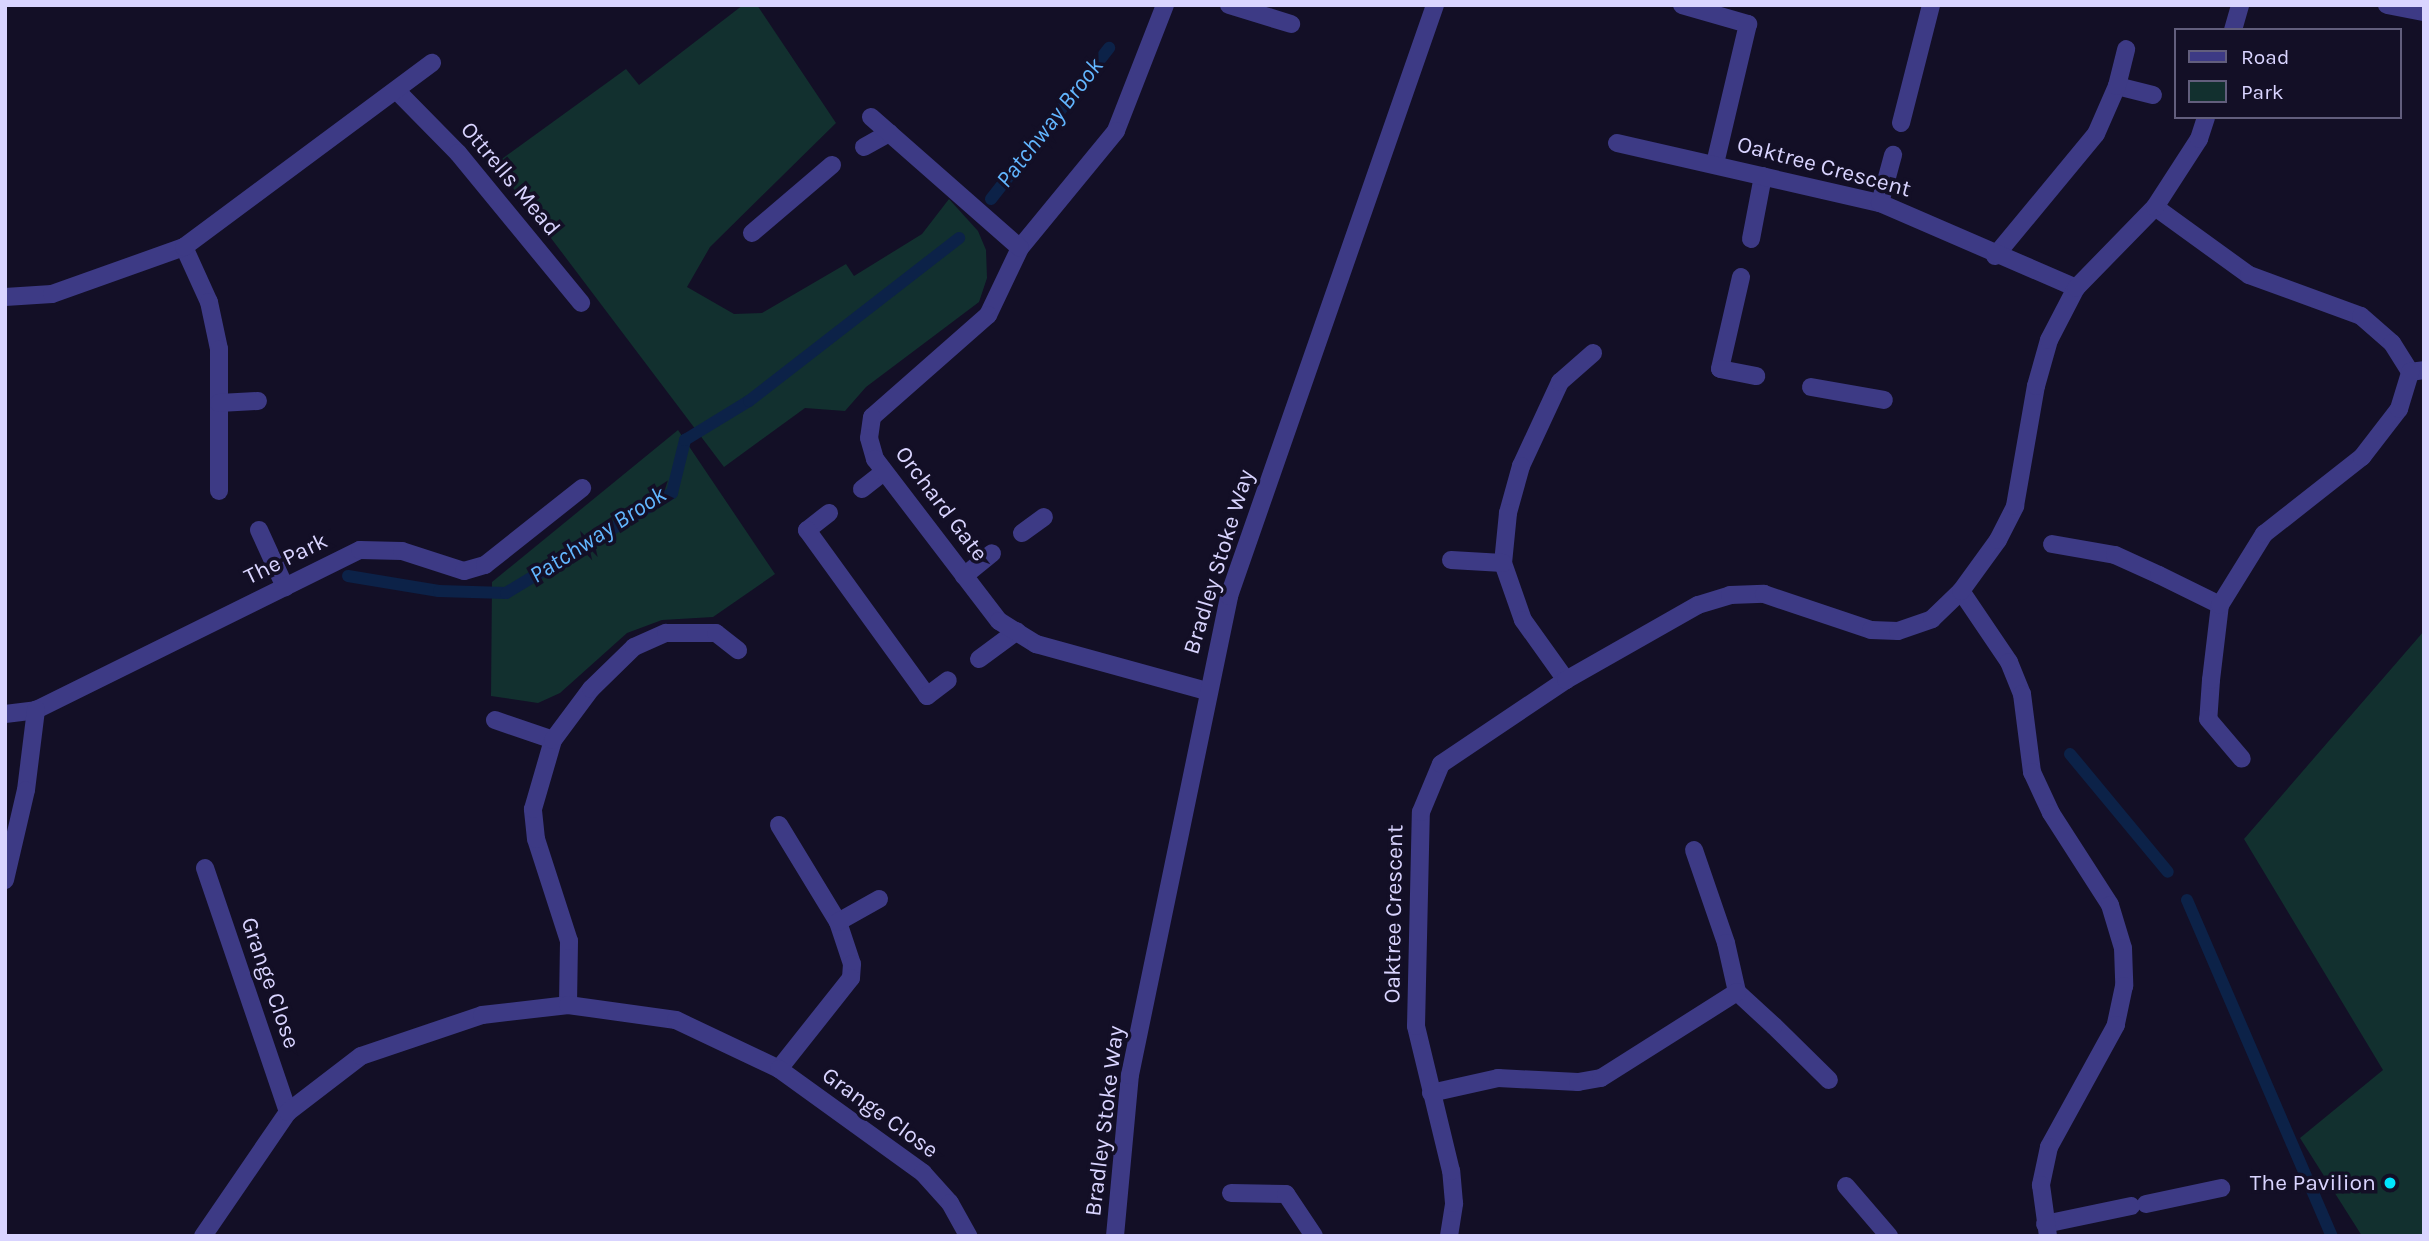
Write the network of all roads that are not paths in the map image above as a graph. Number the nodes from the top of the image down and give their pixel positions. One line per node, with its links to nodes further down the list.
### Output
1 (1165, 5): 31 (street, Orchard Gate)
2 (1229, 5): 9 (street)
3 (1435, 5): 65 (street, Bradley Stoke Way)
4 (1682, 5): 23 (street, Oaktree Crescent)
5 (1931, 5): 18 (street)
6 (2240, 5): 10 (street)
7 (2387, 5): 8 (street)
8 (2424, 12)
9 (1291, 24)
10 (2234, 28)
11 (2126, 50): 13 (street)
12 (432, 63): 14 (street)
13 (2117, 86): 15 (street); 32 (street)
14 (397, 90): 30 (street); 36 (street, Ottrells Mead)
15 (2153, 95)
16 (871, 117): 19 (street)
17 (2205, 119): 27 (street, Oaktree Crescent)
18 (1901, 123)
19 (889, 133): 21 (street); 31 (street)
20 (1617, 143): 23 (street, Oaktree Crescent)
21 (864, 147)
22 (1893, 155): 26 (street)
23 (1715, 164): 25 (street, Oaktree Crescent)
24 (832, 165): 28 (street)
25 (1763, 176): 26 (street, Oaktree Crescent); 29 (street)
26 (1880, 203): 32 (street, Oaktree Crescent)
27 (2155, 207): 34 (street, Oaktree Crescent); 38 (street)
28 (752, 233)
29 (1751, 239)
30 (184, 247): 35 (street); 43 (street)
31 (1020, 248): 44 (street, Orchard Gate)
32 (1995, 256): 34 (street, Oaktree Crescent)
33 (1741, 277): 39 (street)
34 (2076, 288): 58 (street, Oaktree Crescent)
35 (5, 297)
36 (581, 303)
37 (1593, 353): 55 (street)
38 (2417, 371): 59 (street)
39 (1756, 376)
40 (1811, 387): 41 (street)
41 (1884, 400)
42 (258, 401): 43 (street)
43 (219, 402): 47 (street)
44 (884, 472): 46 (street); 56 (street, Orchard Gate)
45 (582, 488): 57 (street, The Park)
46 (862, 489)
47 (219, 491)
48 (829, 513): 64 (street)
49 (1044, 517): 51 (street)
50 (259, 530): 57 (street)
51 (1022, 533)
52 (2052, 544): 59 (street)
53 (992, 553): 56 (street)
54 (1451, 560): 55 (street)
55 (1503, 563): 63 (street)
56 (964, 576): 60 (street, Orchard Gate)
57 (285, 587): 66 (street, The Park)
58 (1961, 591): 63 (street, Oaktree Crescent); 86 (street)
59 (2220, 604): 70 (street)
60 (1017, 631): 62 (street); 65 (street, Orchard Gate)
61 (738, 650): 69 (street)
62 (979, 659)
63 (1566, 680): 81 (street, Oaktree Crescent)
64 (948, 681)
65 (1206, 691): 89 (street, Bradley Stoke Way)
66 (36, 710): 67 (street, The Park); 74 (street)
67 (5, 713)
68 (495, 720): 69 (street)
69 (553, 740): 78 (street)
70 (2242, 759)
71 (779, 825): 76 (street)
72 (1694, 850): 77 (street)
73 (205, 868): 82 (street, Grange Close)
74 (5, 880)
75 (879, 899): 76 (street)
76 (838, 922): 79 (street)
77 (1737, 992): 80 (street); 81 (street)
78 (568, 1005): 79 (street, Grange Close); 82 (street, Grange Close)
79 (779, 1069): 88 (street, Grange Close)
80 (1829, 1080)
81 (1430, 1093): 91 (street, Oaktree Crescent)
82 (288, 1112): 87 (street, Grange Close)
83 (1846, 1186): 92 (street)
84 (2221, 1188): 86 (street)
85 (1231, 1193): 90 (street)
86 (2046, 1230)
87 (203, 1236)
88 (968, 1236)
89 (1115, 1236)
90 (1314, 1236)
91 (1449, 1236)
92 (1889, 1236)

